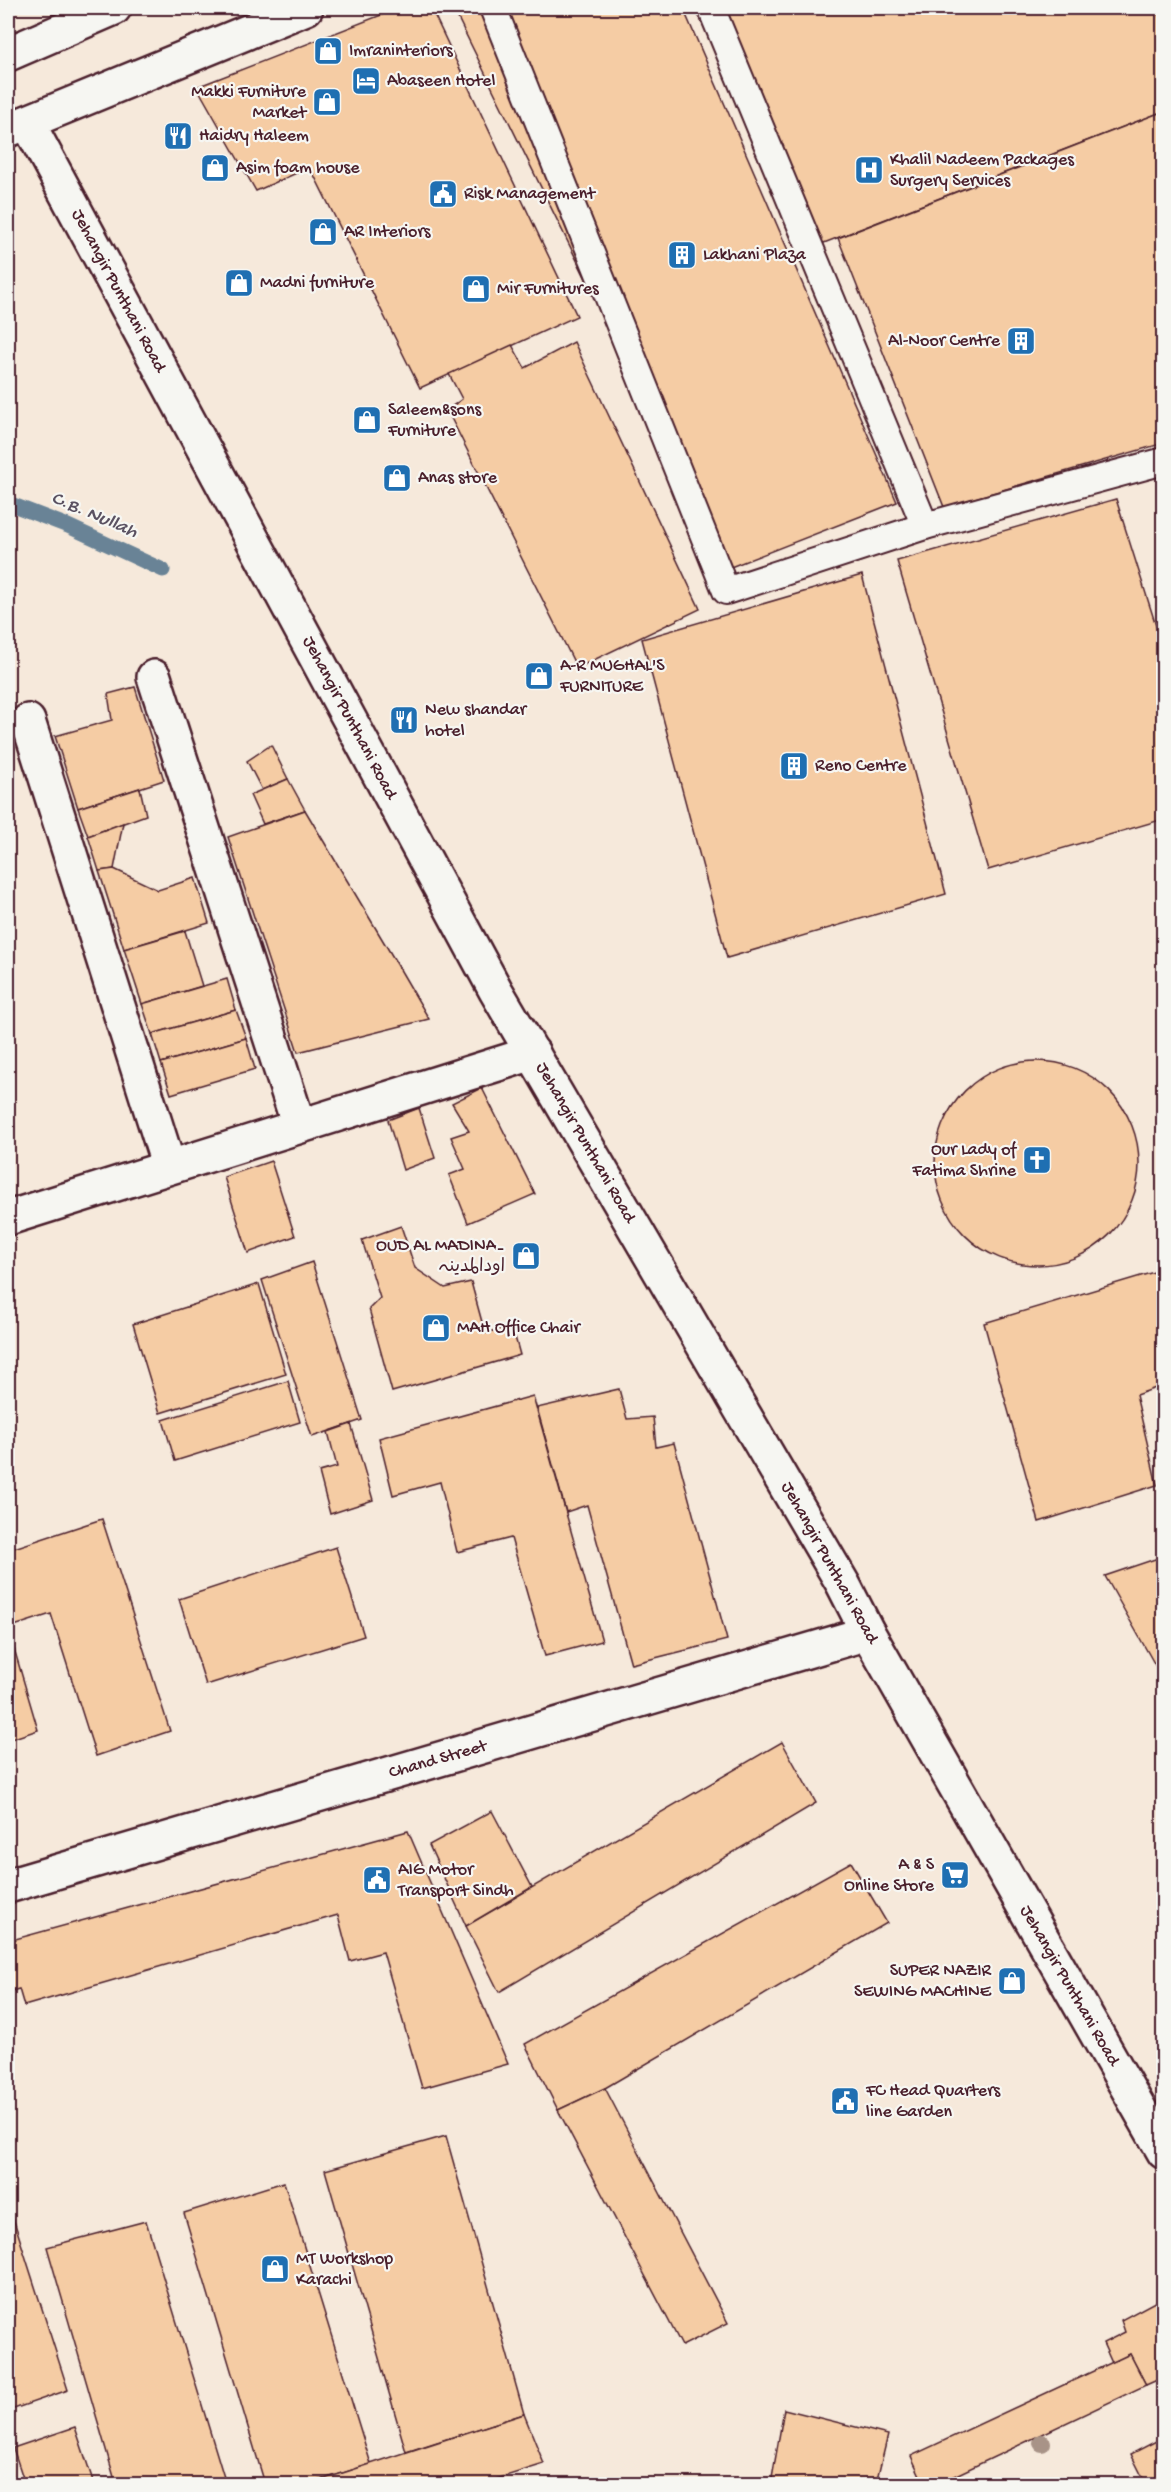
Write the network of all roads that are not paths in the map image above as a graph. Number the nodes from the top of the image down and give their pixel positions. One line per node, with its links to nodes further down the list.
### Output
1 (114, 8): 5 (street)
2 (306, 8): 6 (street)
3 (493, 8): 8 (lane)
4 (711, 8): 8 (lane)
5 (8, 54)
6 (18, 126): 11 (street, Jehangir Punthani Road)
7 (1164, 461): 8 (lane)
8 (925, 526)
9 (154, 677): 12 (street)
10 (28, 721): 13 (street)
11 (533, 1053): 12 (street); 15 (street, Jehangir Punthani Road)
12 (299, 1126): 13 (street)
13 (169, 1167): 14 (street)
14 (8, 1218)
15 (868, 1633): 16 (street, Chand Street); 17 (street, Jehangir Punthani Road)
16 (8, 1887)
17 (1164, 2152)

